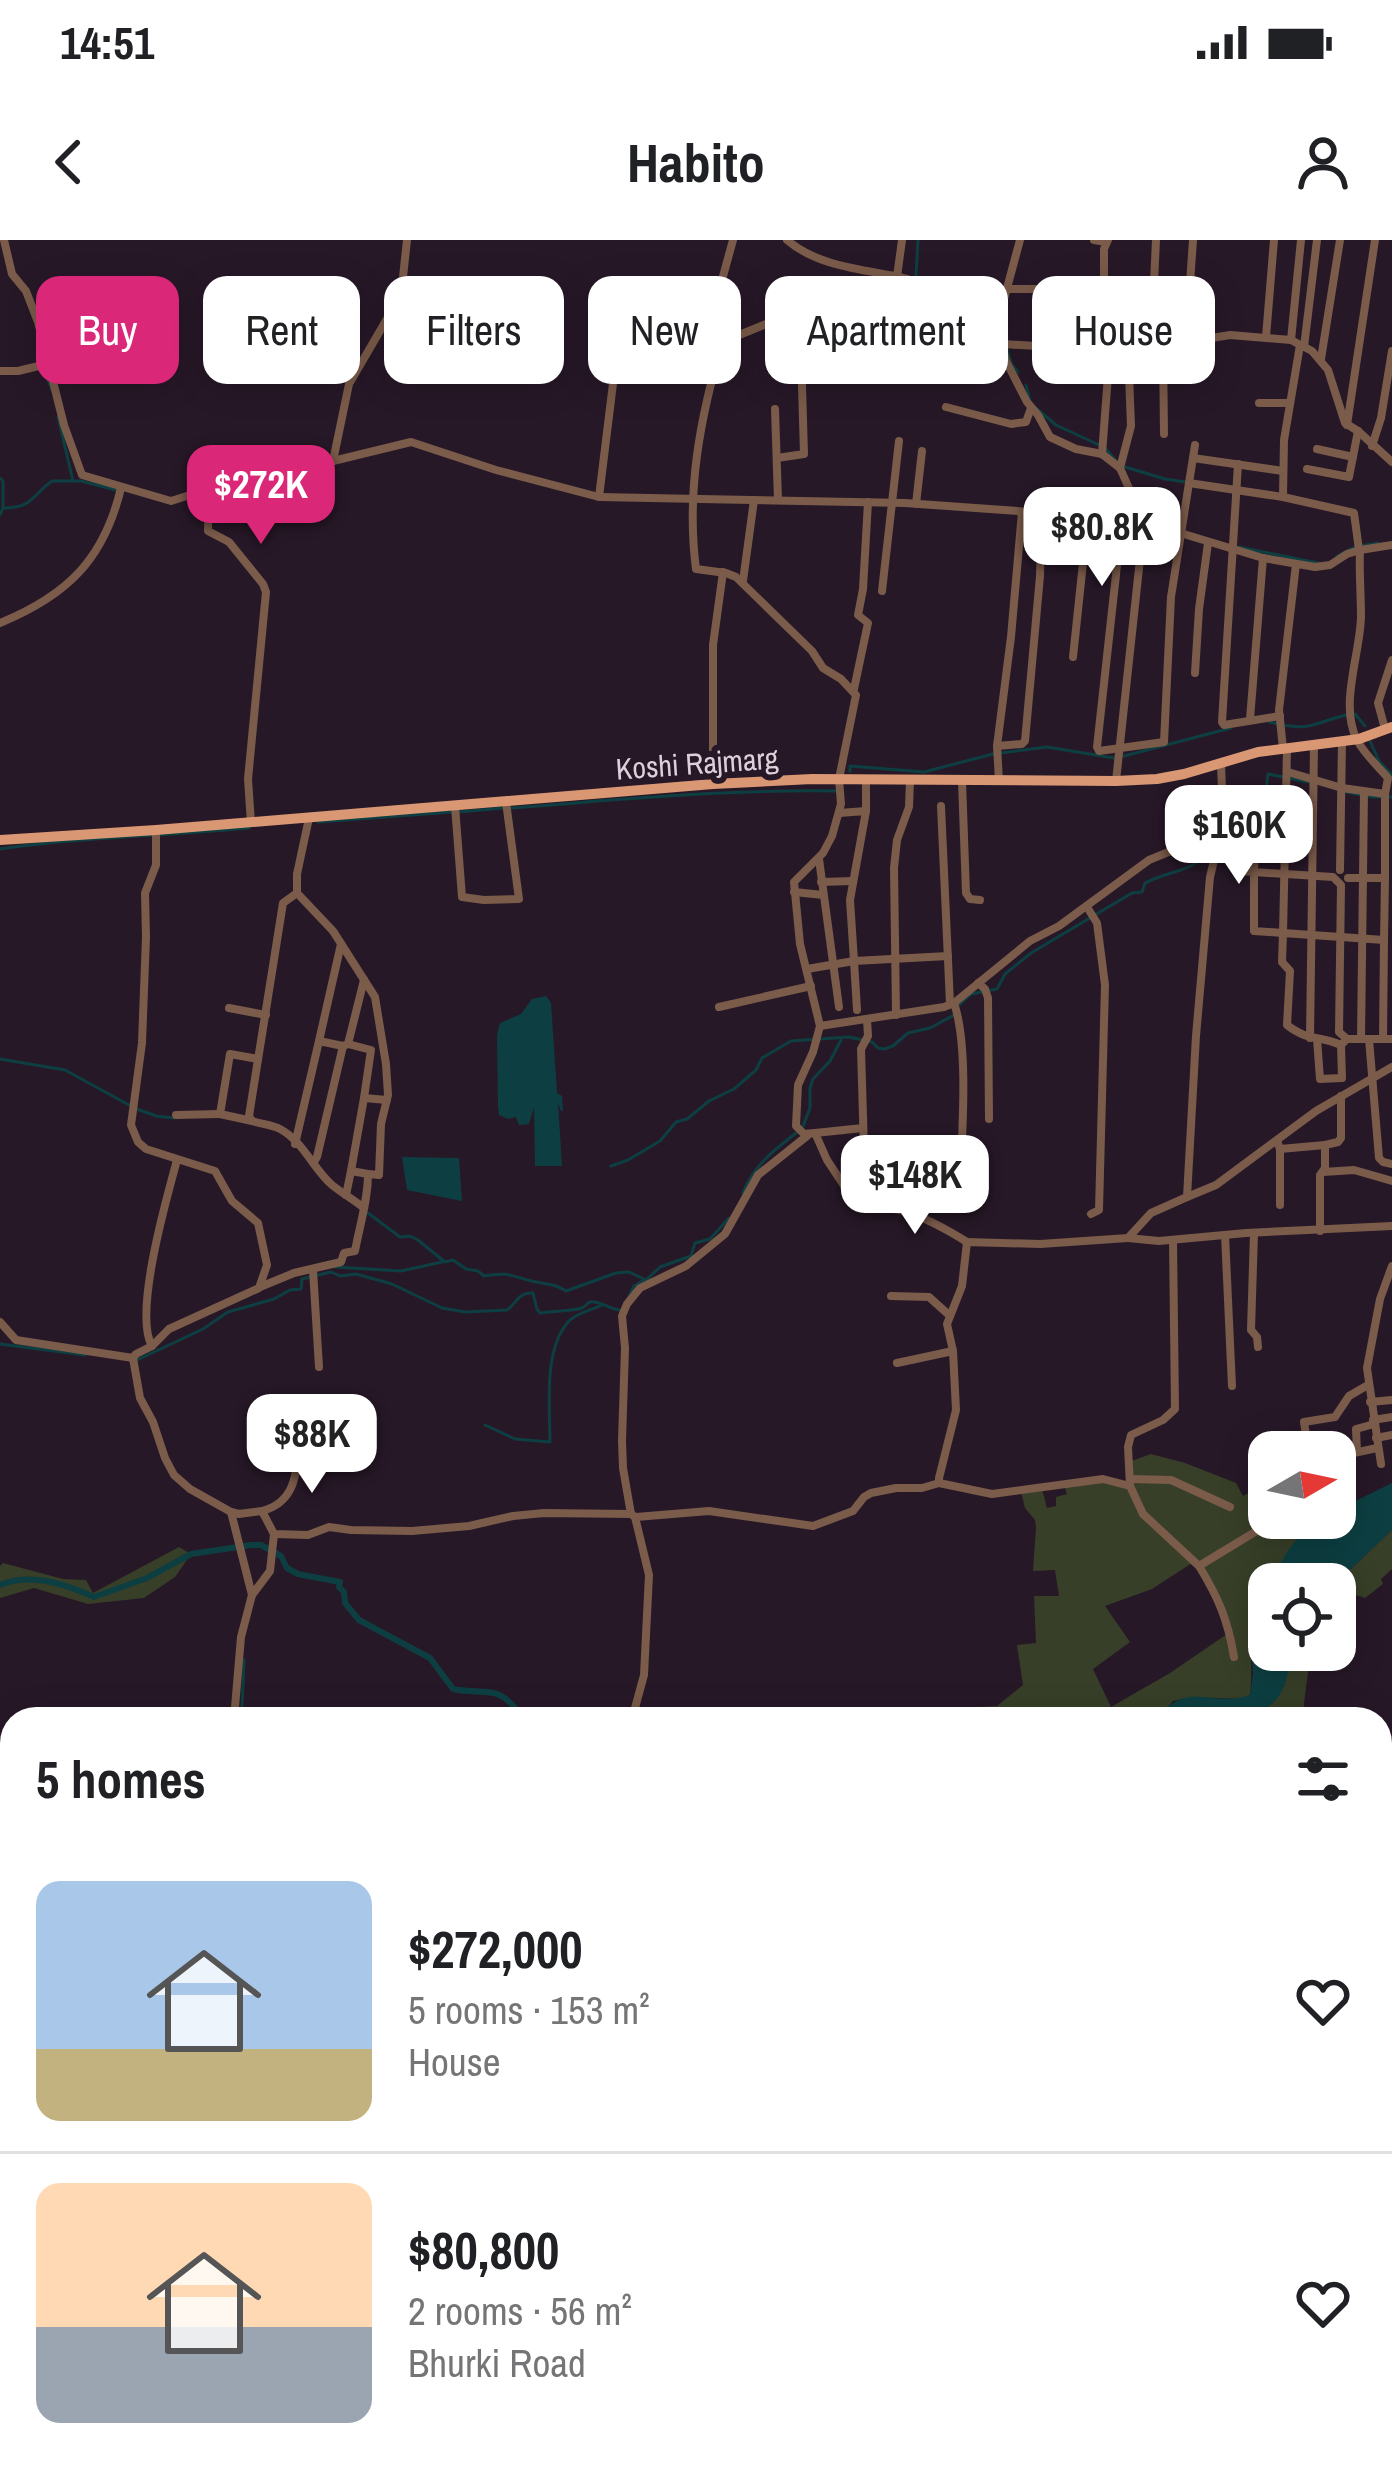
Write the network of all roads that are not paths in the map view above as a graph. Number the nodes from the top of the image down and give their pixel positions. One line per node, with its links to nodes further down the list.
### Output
1 (4, 240): 17 (street)
2 (407, 240): 58 (street)
3 (734, 240): 18 (street)
4 (787, 240): 19 (street)
5 (902, 240): 20 (street)
6 (1020, 240): 24 (street)
7 (1094, 240): 15 (street)
8 (1156, 240): 22 (street)
9 (1193, 240): 23 (street)
10 (1274, 240): 27 (street)
11 (1301, 240): 28 (street)
12 (1317, 240): 28 (street)
13 (1340, 240): 30 (street)
14 (1376, 240): 46 (street)
15 (1107, 241): 21 (street)
16 (0, 269): 17 (street)
17 (12, 274): 25 (street)
18 (724, 276)
19 (892, 276)
20 (897, 276)
21 (1105, 276)
22 (1154, 276)
23 (1191, 276)
24 (1008, 282)
25 (36, 321)
26 (1215, 337): 27 (street)
27 (1266, 337): 28 (street)
28 (1298, 344): 30 (street); 42 (street)
29 (1392, 351): 51 (street)
30 (1321, 359): 46 (street)
31 (1008, 366): 44 (street)
32 (36, 367): 33 (street)
33 (0, 371)
34 (53, 384): 65 (street)
35 (613, 384): 68 (street)
36 (708, 384): 70 (street)
37 (802, 384): 56 (street)
38 (1105, 384): 54 (street)
39 (1129, 384): 61 (street)
40 (1163, 384): 48 (street)
41 (1259, 403): 42 (street)
42 (1289, 403): 63 (street)
43 (946, 406): 44 (street)
44 (1031, 408): 54 (street)
45 (775, 409): 56 (street)
46 (1347, 425): 47 (street)
47 (1358, 431): 51 (street); 55 (street)
48 (1164, 434)
49 (899, 441): 74 (street)
50 (1195, 445): 57 (street)
51 (1372, 446): 59 (street)
52 (1317, 449): 55 (street)
53 (922, 451): 75 (street)
54 (1102, 454): 61 (street)
55 (1353, 457): 62 (street)
56 (777, 458): 72 (street)
57 (1193, 458): 60 (street); 64 (street)
58 (333, 461): 66 (street); 68 (street)
59 (1392, 462)
60 (1238, 464): 63 (street); 67 (street)
61 (1120, 468): 80 (street)
62 (1306, 469)
63 (1283, 470): 69 (street)
64 (1190, 483): 67 (street); 81 (street)
65 (121, 487): 66 (street); 91 (street)
66 (208, 489): 128 (street)
67 (1236, 492): 69 (street); 84 (street)
68 (599, 497): 70 (street)
69 (1283, 497): 85 (street)
70 (693, 499): 71 (street); 88 (street)
71 (754, 500): 72 (street); 89 (street)
72 (778, 500): 73 (street)
73 (868, 502): 74 (street); 97 (street)
74 (891, 503): 75 (street); 90 (street)
75 (916, 504): 76 (street)
76 (1022, 512): 77 (street); 105 (street)
77 (1048, 512): 78 (street); 105 (street)
78 (1088, 516): 79 (street); 92 (street)
79 (1122, 520): 80 (street); 96 (street)
80 (1144, 522): 81 (street); 95 (street)
81 (1180, 532): 82 (street); 106 (street)
82 (1209, 542): 84 (street); 94 (street)
83 (1392, 545): 85 (street)
84 (1233, 549): 86 (street); 98 (street)
85 (1360, 550): 87 (street); 101 (street)
86 (1263, 558): 87 (street); 98 (street)
87 (1296, 564): 99 (street)
88 (722, 572): 89 (street); 116 (street)
89 (742, 582): 97 (street)
90 (882, 591)
91 (0, 623)
92 (1072, 657)
93 (1392, 659): 100 (street)
94 (1196, 673)
95 (1126, 686): 96 (street); 106 (street)
96 (1103, 688): 106 (street)
97 (854, 691): 109 (street)
98 (1250, 719): 99 (street)
99 (1280, 721): 104 (street)
100 (1389, 728): 101 (main road, Koshi Rajmarg)
101 (1362, 737): 102 (main road, Koshi Rajmarg); 119 (street)
102 (1342, 742): 103 (main road, Koshi Rajmarg); 117 (street)
103 (1314, 745): 104 (main road, Koshi Rajmarg); 115 (street)
104 (1285, 748): 107 (main road, Koshi Rajmarg); 108 (street)
105 (997, 751): 113 (street)
106 (1117, 755): 114 (street)
107 (1221, 763): 114 (main road, Koshi Rajmarg); 129 (street)
108 (1288, 776): 115 (street); 120 (street)
109 (839, 779): 110 (main road, Koshi Rajmarg); 116 (main road, Koshi Rajmarg); 126 (street)
110 (866, 780): 111 (main road, Koshi Rajmarg); 125 (street)
111 (910, 780): 112 (main road, Koshi Rajmarg); 156 (street)
112 (962, 781): 113 (main road, Koshi Rajmarg); 135 (street)
113 (999, 781): 114 (main road, Koshi Rajmarg)
114 (1116, 782)
115 (1314, 782): 117 (street); 121 (street)
116 (713, 784): 122 (main road, Koshi Rajmarg)
117 (1342, 790): 118 (street); 139 (street)
118 (1364, 796): 119 (street); 140 (street)
119 (1385, 798): 141 (street)
120 (1286, 800): 121 (street); 134 (street); 136 (street)
121 (1313, 801): 137 (street)
122 (506, 802): 123 (main road, Koshi Rajmarg); 123 (street)
123 (455, 806): 127 (main road, Koshi Rajmarg)
124 (941, 806): 138 (street)
125 (866, 811): 126 (street); 142 (street)
126 (839, 813): 132 (street)
127 (309, 818): 128 (main road, Koshi Rajmarg); 145 (street)
128 (250, 823): 130 (main road, Koshi Rajmarg)
129 (1217, 834): 148 (street); 202 (street)
130 (157, 835): 131 (main road, Koshi Rajmarg); 193 (street)
131 (0, 840)
132 (823, 853): 143 (street); 144 (street)
133 (1238, 871): 134 (street)
134 (1254, 872): 136 (street); 149 (street)
135 (965, 874): 138 (street); 147 (street)
136 (1285, 874): 137 (street); 149 (street)
137 (1312, 875): 139 (street); 150 (street)
138 (945, 876): 155 (street)
139 (1340, 877): 140 (street); 151 (street)
140 (1363, 878): 141 (street); 152 (street)
141 (1385, 878): 153 (street)
142 (854, 881): 143 (street); 157 (street)
143 (821, 882): 146 (street)
144 (794, 892): 146 (street); 159 (street)
145 (296, 893): 154 (street); 168 (street)
146 (823, 895): 158 (street)
147 (980, 900)
148 (1092, 914): 162 (street); 206 (street)
149 (1283, 933): 150 (street); 172 (street)
150 (1312, 934): 151 (street); 172 (street)
151 (1340, 937): 152 (street); 173 (street)
152 (1362, 938): 153 (street); 174 (street)
153 (1384, 940): 175 (street)
154 (341, 944): 160 (street); 176 (street)
155 (948, 956): 156 (street); 163 (street)
156 (895, 958): 157 (street); 169 (street)
157 (854, 962): 158 (street); 167 (street)
158 (833, 964): 159 (street); 165 (street)
159 (807, 969): 161 (street)
160 (364, 980): 177 (street); 183 (street)
161 (811, 986): 164 (street); 171 (street)
162 (984, 988): 163 (street); 186 (street)
163 (954, 1006): 169 (street); 200 (street)
164 (719, 1007)
165 (839, 1007)
166 (229, 1008): 168 (street)
167 (857, 1010)
168 (266, 1015): 178 (street)
169 (896, 1015): 170 (street)
170 (867, 1019): 171 (street); 188 (street)
171 (820, 1026): 189 (street)
172 (1314, 1039): 173 (street); 173 (street)
173 (1340, 1039): 174 (street)
174 (1365, 1039): 175 (street); 180 (street)
175 (1388, 1039)
176 (319, 1040): 177 (street); 190 (street)
177 (345, 1045): 182 (street); 194 (street)
178 (258, 1059): 184 (street); 187 (street)
179 (1392, 1067): 180 (street)
180 (1372, 1078): 181 (street); 195 (street)
181 (1341, 1095): 191 (street); 192 (street)
182 (364, 1098): 183 (street); 196 (street)
183 (387, 1100): 198 (street)
184 (220, 1114): 185 (street); 187 (street)
185 (176, 1115)
186 (989, 1119)
187 (252, 1121): 190 (street)
188 (863, 1128): 189 (street); 203 (street)
189 (805, 1132): 203 (street); 243 (street)
190 (295, 1144): 194 (street)
191 (1279, 1145): 192 (street); 202 (street); 204 (street)
192 (1325, 1145): 197 (street)
193 (177, 1160): 216 (street); 220 (street)
194 (314, 1162): 201 (street)
195 (1392, 1164)
196 (351, 1171): 198 (street); 201 (street)
197 (1323, 1172): 199 (street); 208 (street)
198 (368, 1174): 205 (street)
199 (1392, 1181)
200 (960, 1183)
201 (346, 1195): 205 (street)
202 (1187, 1197): 211 (street)
203 (870, 1204): 213 (street)
204 (1280, 1205)
205 (364, 1208): 215 (street)
206 (1091, 1214)
207 (1392, 1226): 208 (street)
208 (1320, 1231): 209 (street)
209 (1254, 1233): 210 (street); 221 (street)
210 (1225, 1234): 212 (street); 227 (street)
211 (1128, 1238): 212 (street); 213 (street)
212 (1173, 1240): 238 (street)
213 (967, 1242): 218 (street)
214 (1390, 1272): 226 (street)
215 (313, 1273): 216 (street); 225 (street)
216 (259, 1288): 220 (street)
217 (891, 1296): 218 (street)
218 (949, 1315): 222 (street)
219 (0, 1322): 223 (street)
220 (152, 1346): 223 (street)
221 (1258, 1347)
222 (953, 1351): 224 (street); 239 (street)
223 (133, 1358): 241 (street)
224 (897, 1363)
225 (319, 1367)
226 (1368, 1385): 229 (street); 232 (street)
227 (1232, 1386)
228 (1392, 1400): 229 (street)
229 (1370, 1402): 231 (street)
230 (1392, 1417): 231 (street)
231 (1373, 1422): 235 (street); 236 (street)
232 (1305, 1431)
233 (302, 1432): 242 (street)
234 (1392, 1436): 235 (street)
235 (1377, 1443): 236 (street); 237 (street)
236 (1357, 1452)
237 (1381, 1464)
238 (1131, 1482): 239 (street); 240 (street); 246 (street)
239 (939, 1483): 243 (street)
240 (1230, 1507)
241 (231, 1511): 242 (street); 247 (street)
242 (262, 1511): 244 (street)
243 (633, 1515): 244 (street); 250 (street)
244 (274, 1534): 247 (street)
245 (1248, 1536): 246 (street)
246 (1199, 1566): 248 (street)
247 (252, 1594): 249 (street)
248 (1234, 1657)
249 (234, 1707)
250 (635, 1707)

